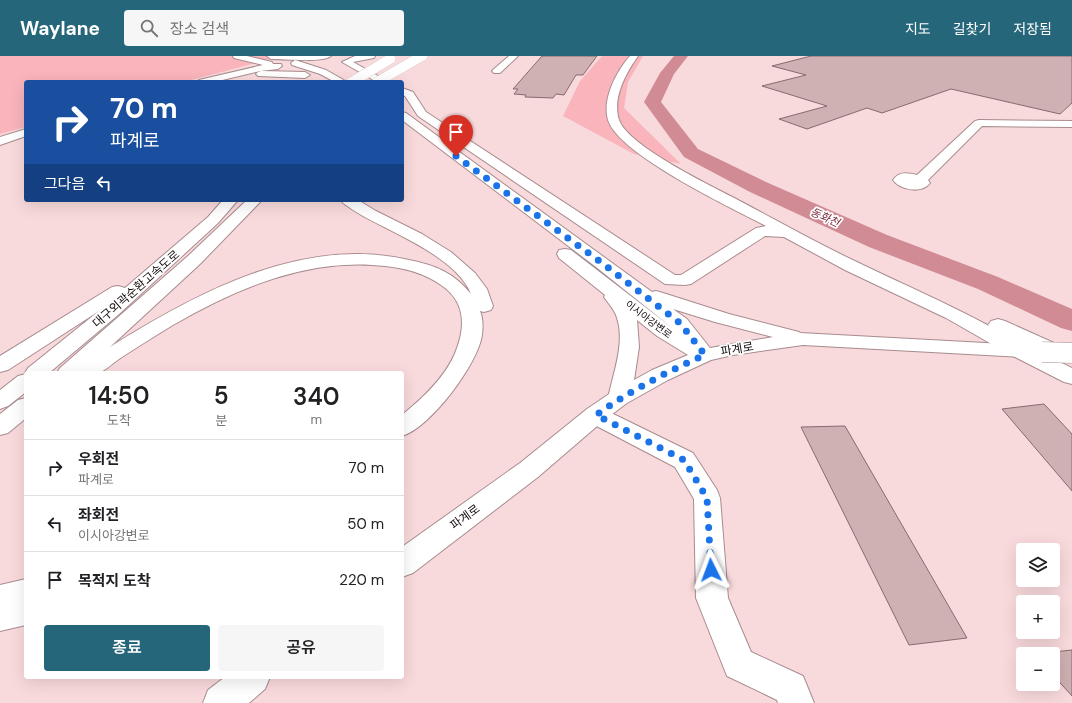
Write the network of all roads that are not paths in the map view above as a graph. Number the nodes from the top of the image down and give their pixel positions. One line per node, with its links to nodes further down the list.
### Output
1 (237, 56): 9 (main road)
2 (271, 56): 3 (main road); 10 (main road)
3 (330, 56): 10 (main road); 13 (main road)
4 (371, 56): 21 (main road)
5 (394, 56): 20 (main road, bridge)
6 (422, 56): 22 (main road, bridge)
7 (514, 56): 12 (main road)
8 (634, 56): 35 (main road)
9 (248, 58): 11 (main road); 15 (main road)
10 (292, 62): 11 (main road); 13 (main road)
11 (278, 66): 14 (main road); 15 (main road)
12 (497, 71)
13 (323, 72): 19 (main road)
14 (305, 75): 15 (main road); 18 (main road)
15 (232, 76): 16 (main road); 17 (main road)
16 (212, 80)
17 (223, 80)
18 (318, 80)
19 (338, 80)
20 (355, 80)
21 (380, 80)
22 (380, 80)
23 (404, 92): 35 (main road)
24 (404, 116): 39 (main road, 이시아강변로)
25 (1072, 124): 31 (main road)
26 (24, 133): 29 (main road)
27 (404, 133): 38 (main road, 이시아강변로)
28 (24, 137): 30 (main road)
29 (0, 141)
30 (0, 144)
31 (920, 180)
32 (229, 202): 36 (main road, 대구외곽순환고속도로)
33 (253, 202): 47 (main road, 대구외곽순환고속도로)
34 (351, 202): 59 (main road)
35 (787, 232): 37 (main road)
36 (171, 259): 45 (main road); 46 (main road, 대구외곽순환고속도로)
37 (886, 283): 41 (main road); 44 (main road)
38 (605, 285): 43 (main road, 이시아강변로); 51 (main road)
39 (636, 289): 40 (main road); 43 (main road, 이시아강변로)
40 (803, 339): 41 (main road, 파계로); 43 (main road, 파계로)
41 (1016, 350): 42 (main road, 파계로, bridge); 49 (main road)
42 (1072, 353)
43 (705, 355): 51 (main road, 파계로)
44 (1072, 359)
45 (0, 365)
46 (38, 371)
47 (70, 371)
48 (87, 371): 56 (main road)
49 (1072, 377)
50 (24, 383): 52 (main road)
51 (620, 398): 55 (main road, 파계로)
52 (0, 401)
53 (24, 408): 57 (main road)
54 (24, 414): 58 (main road)
55 (596, 415): 60 (main road, 파계로); 67 (main road)
56 (404, 426)
57 (0, 427)
58 (0, 431)
59 (404, 441)
60 (404, 563)
61 (24, 593): 62 (main road)
62 (0, 599)
63 (24, 610): 64 (main road)
64 (0, 616)
65 (252, 679): 66 (main road)
66 (222, 703)
67 (796, 703)

